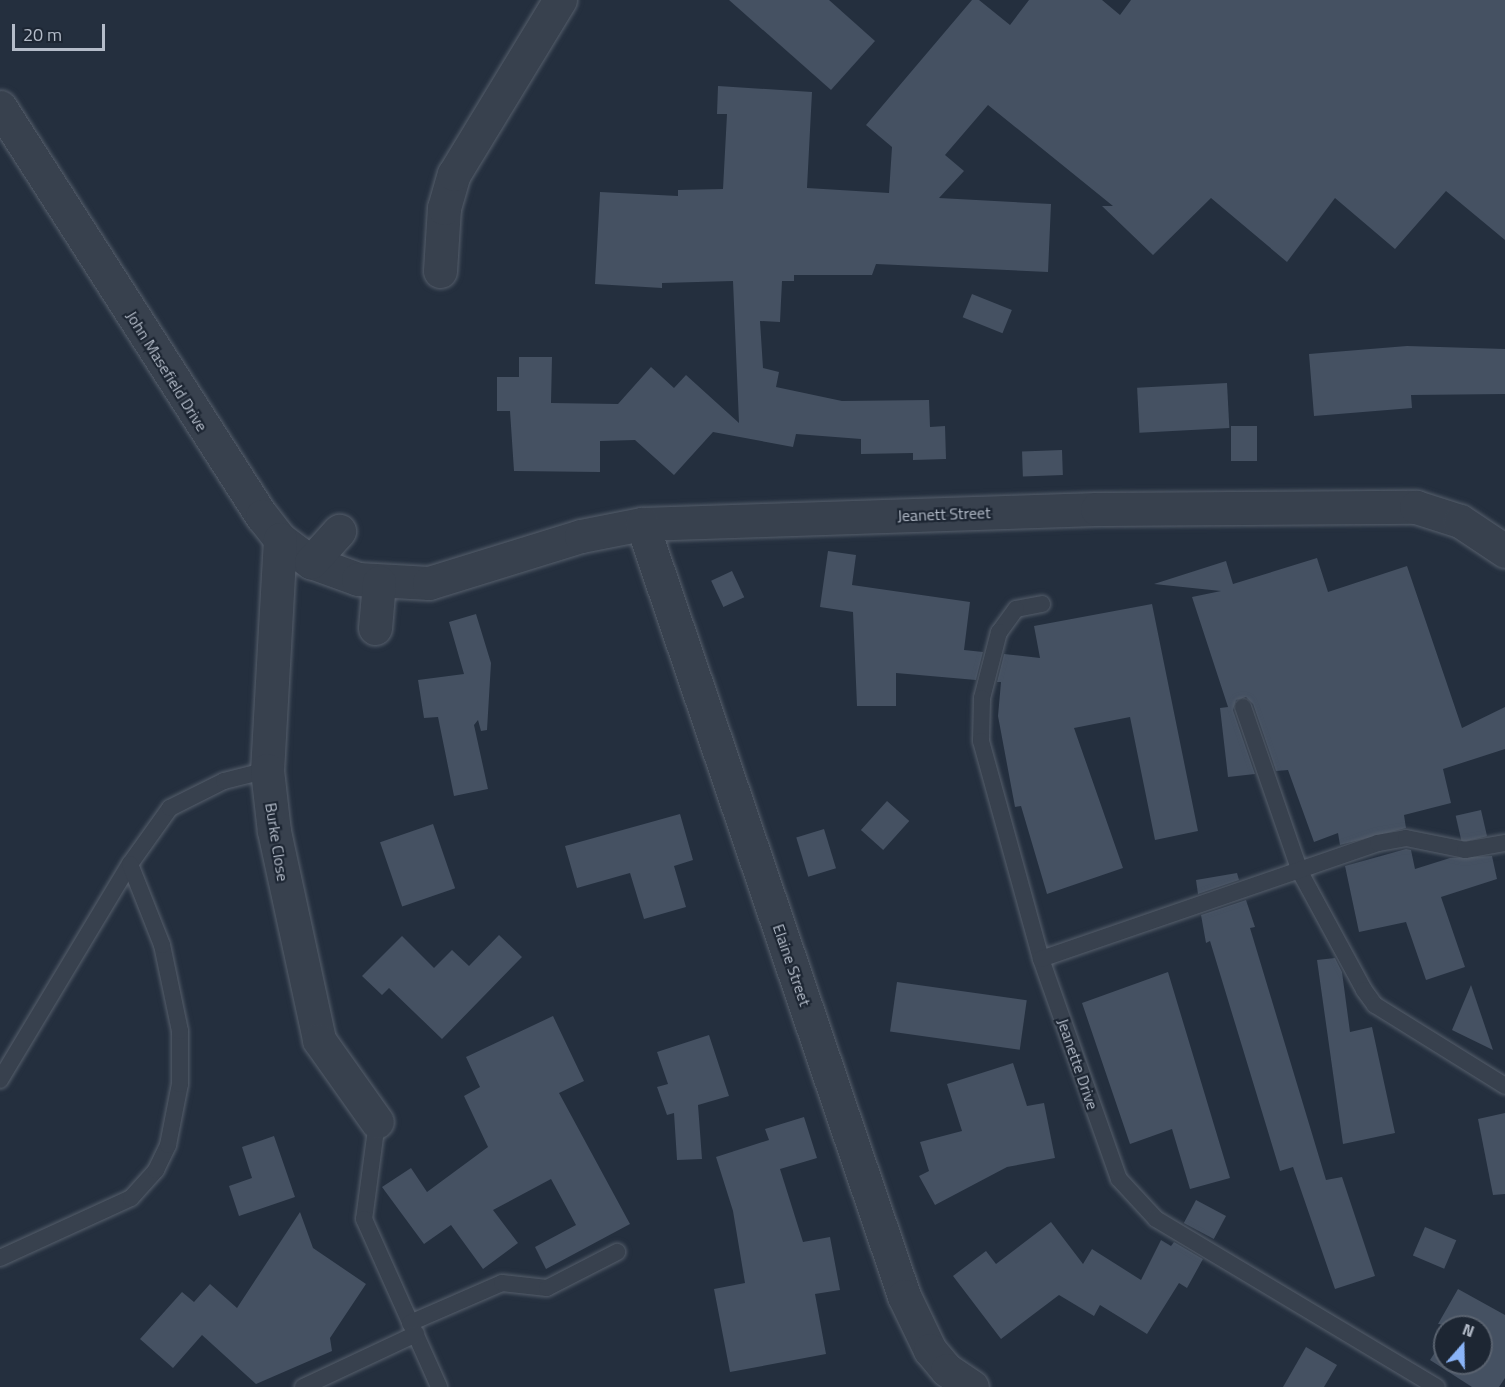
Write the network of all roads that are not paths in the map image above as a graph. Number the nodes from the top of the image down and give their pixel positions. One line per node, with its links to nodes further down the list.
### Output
1 (560, 0): 3 (street)
2 (0, 108): 6 (street, John Masefield Drive)
3 (440, 271)
4 (642, 524): 7 (street, Jeanett Street); 9 (street, Jeanett Street); 26 (street, Elaine Street)
5 (339, 531): 8 (street)
6 (280, 539): 8 (street, John Masefield Drive); 13 (street, Burke Close)
7 (1504, 546)
8 (311, 562): 9 (street, John Masefield Drive)
9 (379, 582): 11 (street)
10 (1042, 604): 17 (lane, Jeanette Drive)
11 (375, 628)
12 (1243, 707): 16 (lane)
13 (267, 770): 15 (lane); 20 (street, Burke Close)
14 (1505, 843): 16 (lane)
15 (130, 864): 18 (lane); 22 (lane)
16 (1300, 872): 17 (lane); 19 (lane)
17 (1041, 959): 27 (lane, Jeanette Drive)
18 (0, 1080)
19 (1505, 1086)
20 (377, 1122): 23 (lane)
21 (617, 1252): 23 (lane)
22 (0, 1258)
23 (413, 1328): 24 (lane); 25 (lane)
24 (303, 1387)
25 (440, 1387)
26 (972, 1387)
27 (1437, 1387)

